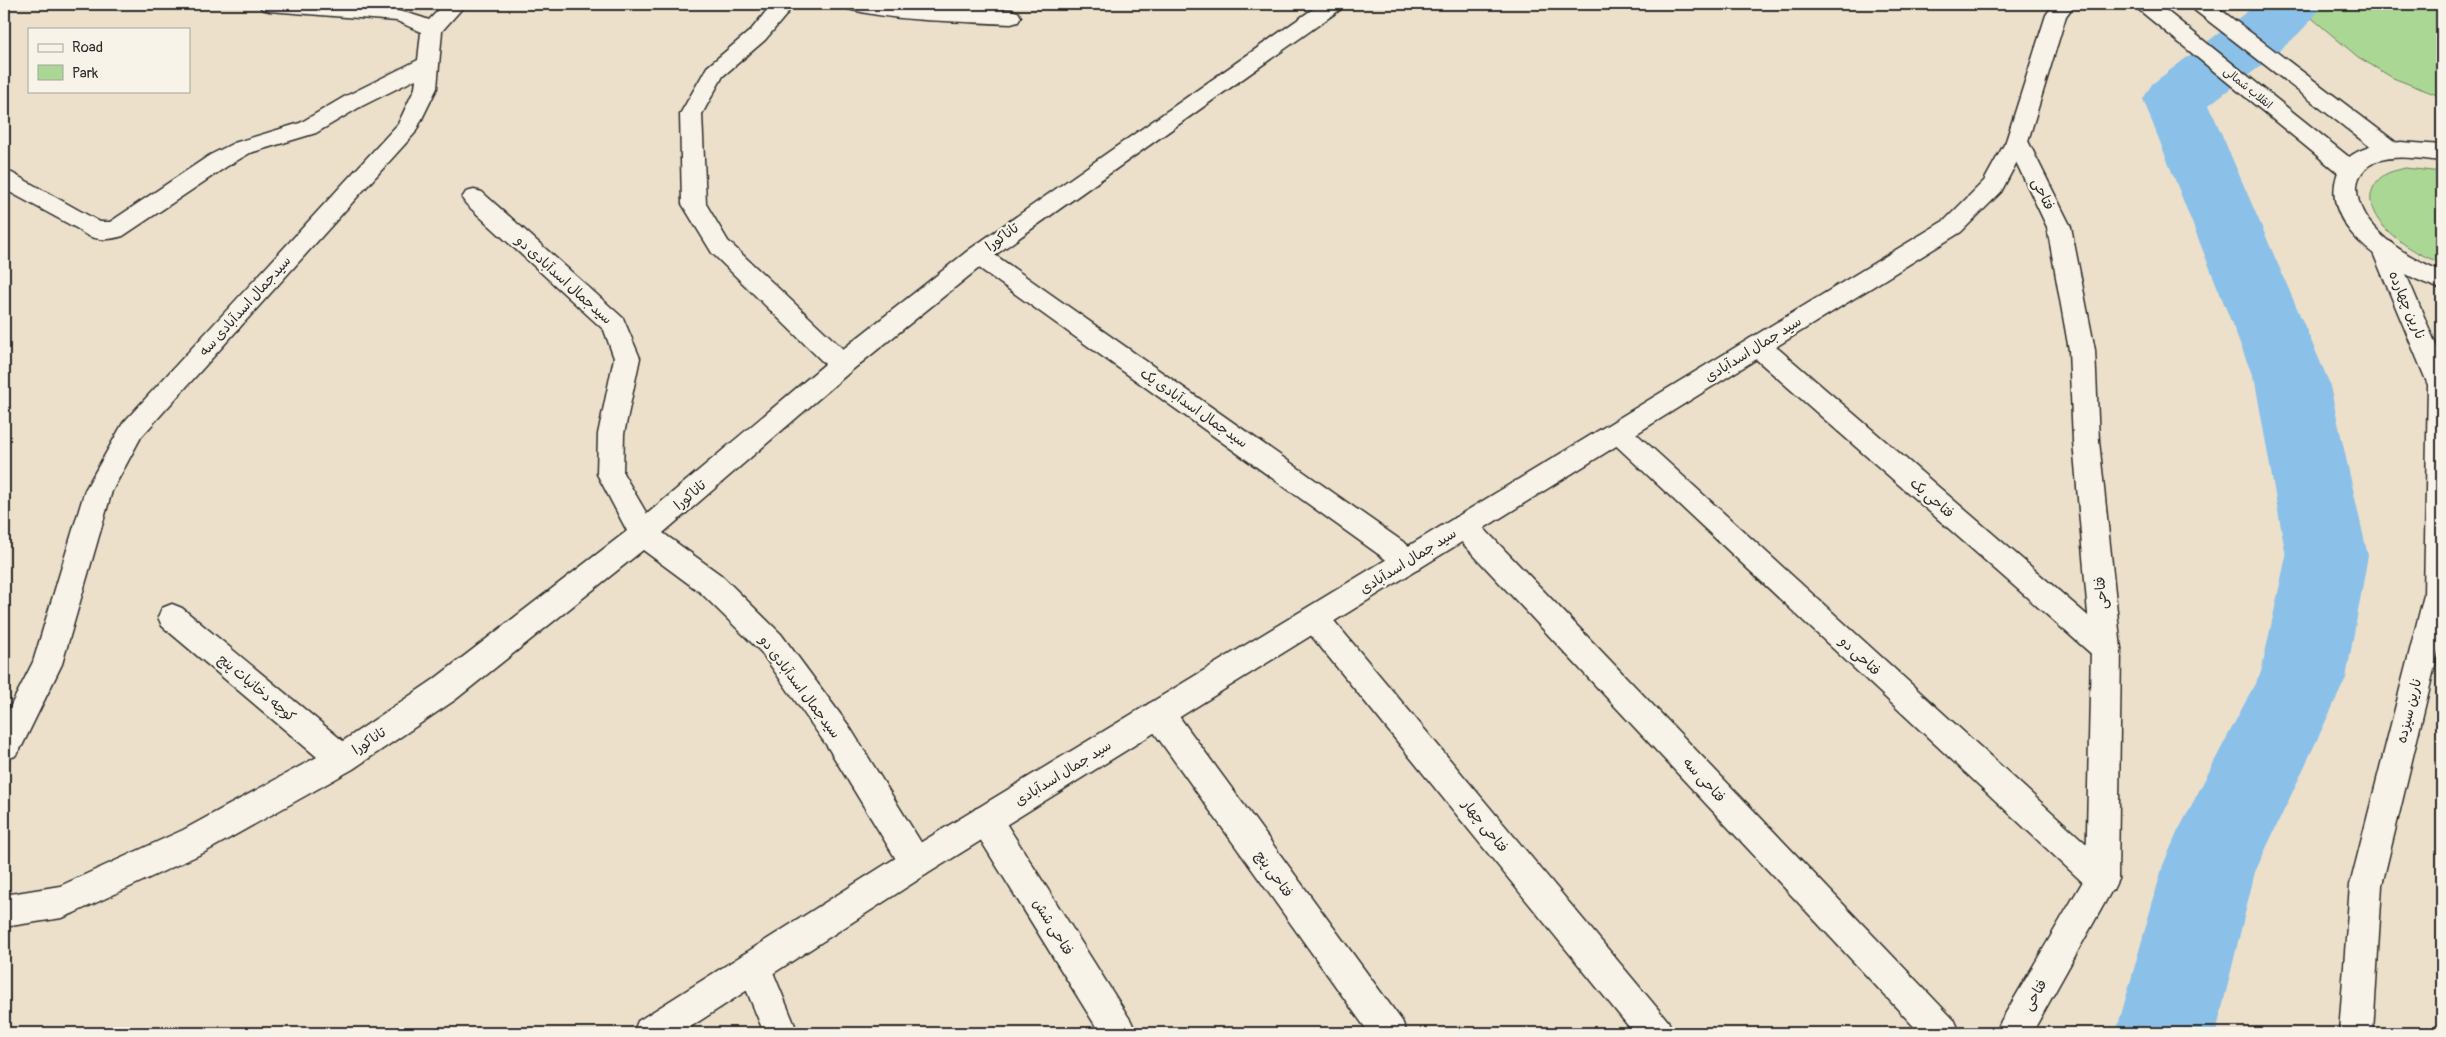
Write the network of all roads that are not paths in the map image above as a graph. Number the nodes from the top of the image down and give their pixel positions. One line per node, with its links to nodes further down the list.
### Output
1 (269, 4): 9 (street)
2 (456, 4): 11 (street)
3 (782, 4): 23 (street)
4 (855, 4): 10 (street)
5 (1334, 4): 20 (street, تاناکورا)
6 (2065, 4): 13 (street, سید جمال اسدآبادی)
7 (2200, 4): 14 (street)
8 (2146, 5): 16 (street, انقلاب شمالی)
9 (403, 9): 11 (street)
10 (1011, 17)
11 (432, 29): 12 (street, سیدجمال اسدآبادی سه)
12 (430, 62): 17 (street); 33 (street, سیدجمال اسدآبادی سه)
13 (2017, 141): 22 (street, سید جمال اسدآبادی); 31 (street, فتاحی)
14 (2390, 150): 15 (street); 16 (street)
15 (2442, 153)
16 (2351, 171): 19 (street)
17 (4, 179)
18 (474, 198): 27 (street, سیدجمال اسدآبادی دو)
19 (2383, 248): 21 (street); 24 (street, نارین چهارده)
20 (978, 254): 23 (street, تاناکورا); 28 (street, سیدجمال اسدآبادی یک)
21 (2442, 280)
22 (1758, 346): 25 (street, سید جمال اسدآبادی); 31 (street, فتاحی یک)
23 (842, 364): 27 (street, تاناکورا)
24 (2441, 388): 47 (street, نارین سیزده)
25 (1618, 432): 26 (street, سید جمال اسدآبادی); 37 (street, فتاحی دو)
26 (1464, 526): 28 (street, سید جمال اسدآبادی); 45 (street, فتاحی سه)
27 (643, 534): 34 (street, تاناکورا); 36 (street, سیدجمال اسدآبادی دو)
28 (1410, 561): 30 (street, سید جمال اسدآبادی)
29 (172, 617): 34 (street, کوچه دخانیات پنج)
30 (1315, 619): 32 (street, سید جمال اسدآبادی); 44 (street, فتاحی چهار)
31 (2106, 649): 37 (street, فتاحی)
32 (1158, 714): 35 (street, سید جمال اسدآبادی); 43 (street, فتاحی پنچ)
33 (4, 746)
34 (342, 759): 38 (street, تاناکورا)
35 (986, 820): 36 (street, سید جمال اسدآبادی); 42 (street, فتاحی شش)
36 (916, 862): 39 (street, سید جمال اسدآبادی)
37 (2102, 879): 46 (street, فتاحی)
38 (4, 911)
39 (754, 968): 40 (street, سید جمال اسدآبادی); 41 (street)
40 (650, 1033)
41 (781, 1033)
42 (1120, 1033)
43 (1390, 1033)
44 (1656, 1033)
45 (1943, 1033)
46 (2013, 1033)
47 (2356, 1033)

